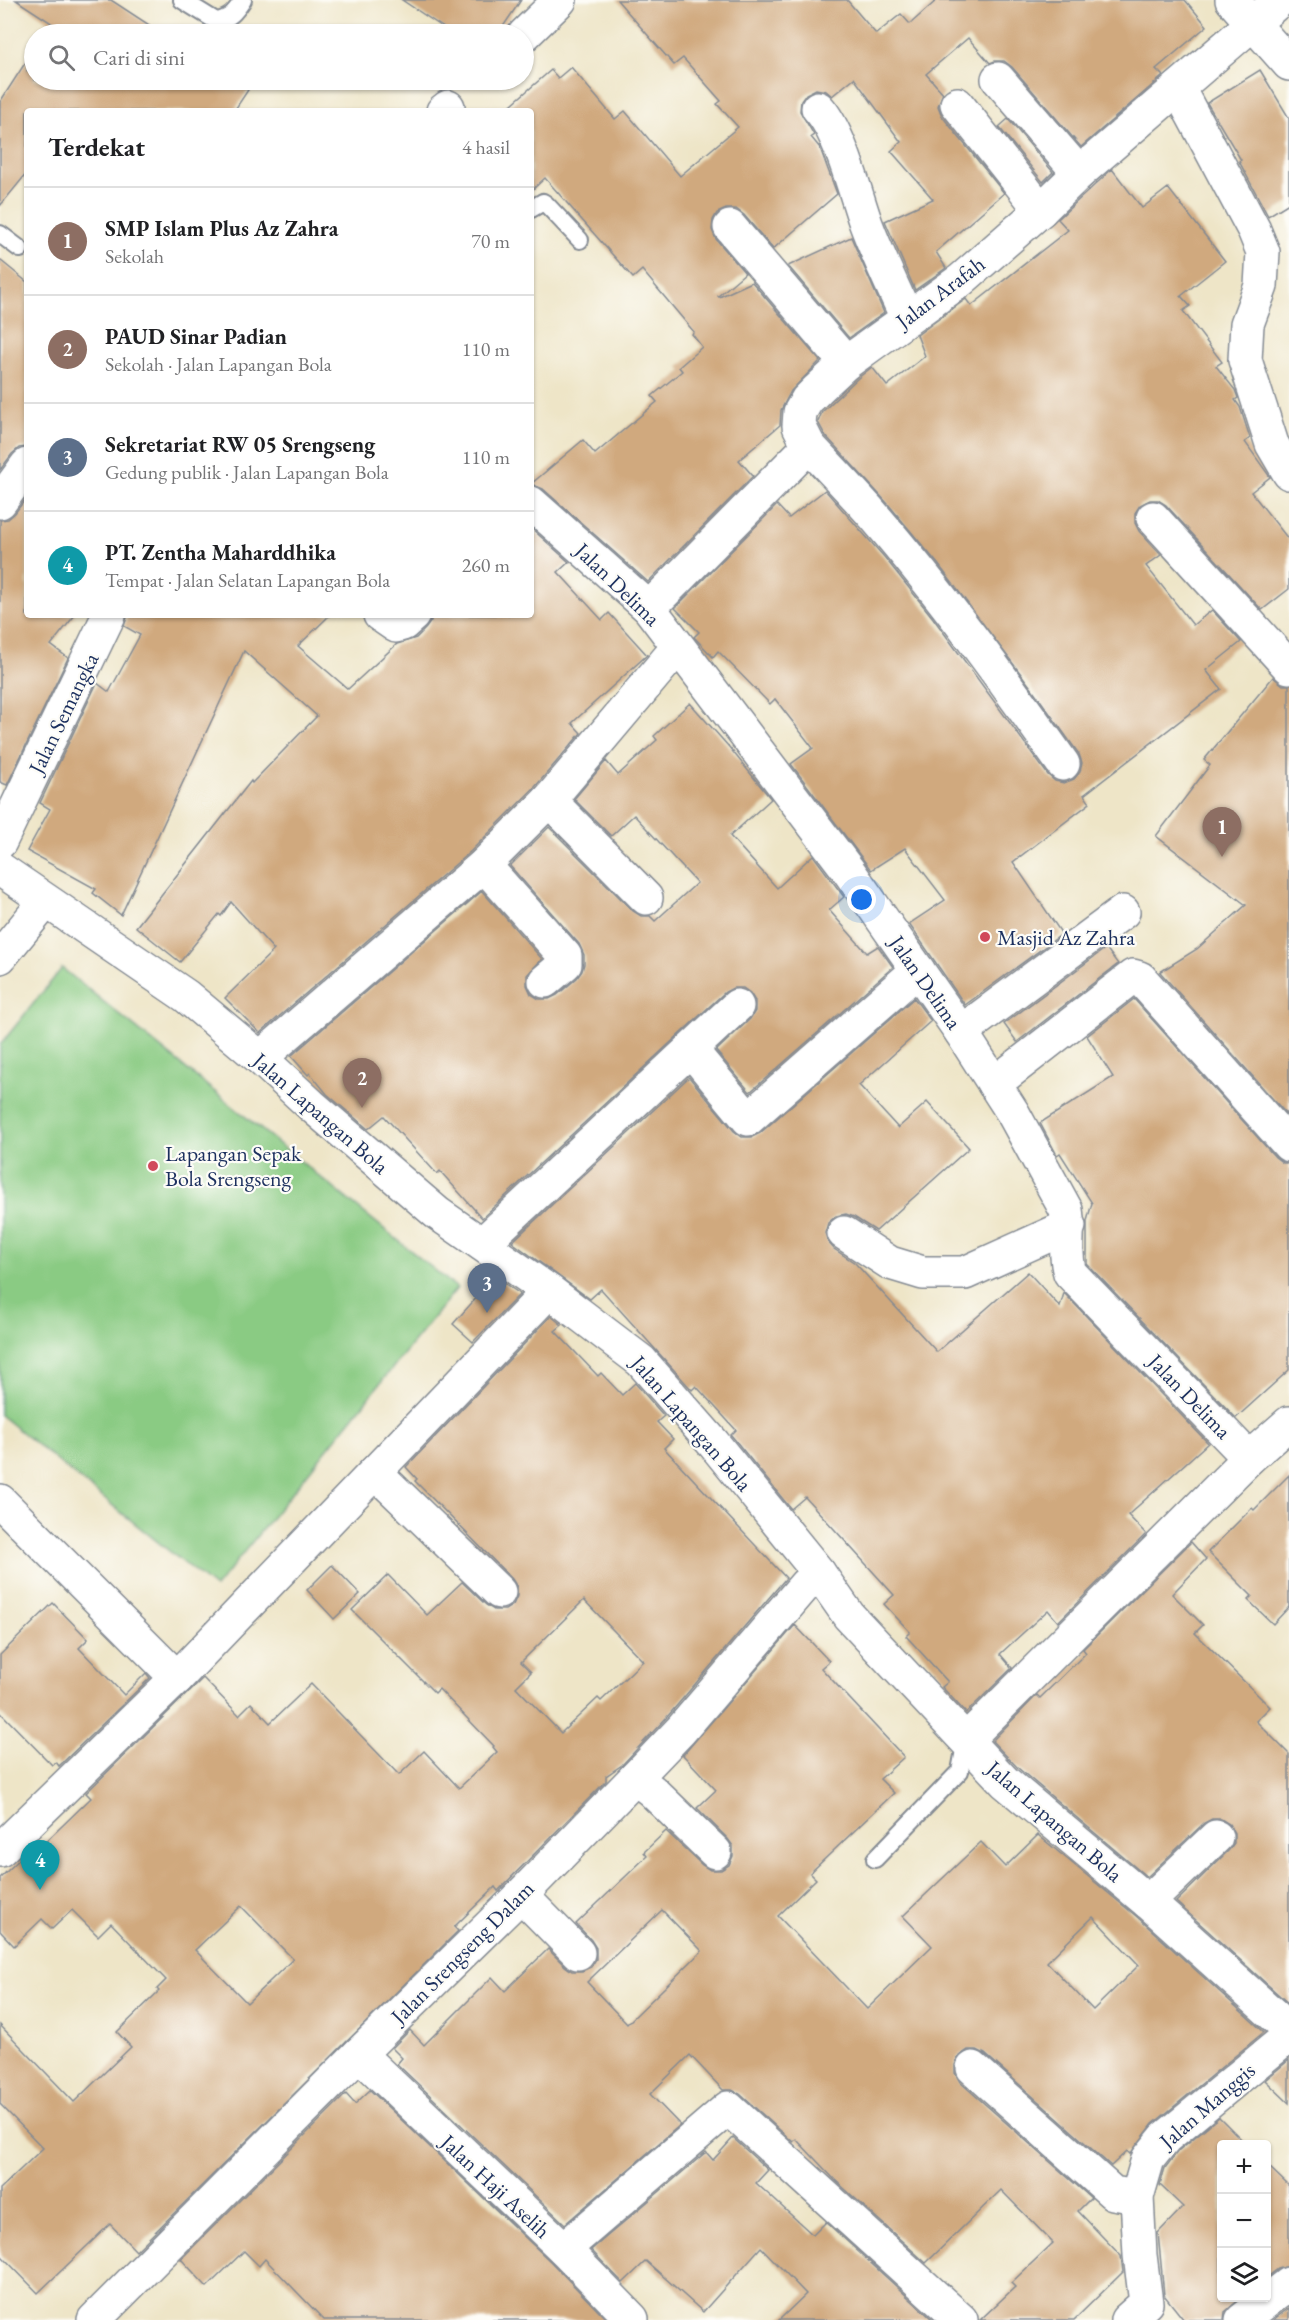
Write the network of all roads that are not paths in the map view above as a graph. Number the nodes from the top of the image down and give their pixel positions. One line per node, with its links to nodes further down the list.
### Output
1 (182, 0): 2 (lane)
2 (243, 0)
3 (560, 0): 6 (street)
4 (1280, 0): 5 (street, Jalan Arafah)
5 (1243, 11): 7 (street); 9 (street, Jalan Arafah)
6 (534, 25)
7 (1289, 64)
8 (998, 79): 12 (street)
9 (1178, 88): 12 (street, Jalan Arafah); 23 (street)
10 (957, 104): 14 (street)
11 (818, 108): 19 (street)
12 (1079, 173): 14 (street, Jalan Arafah)
13 (534, 207): 17 (lane)
14 (1041, 210): 19 (street, Jalan Arafah)
15 (730, 227): 20 (street)
16 (0, 234): 18 (lane)
17 (580, 240)
18 (20, 249)
19 (907, 318): 20 (street, Jalan Arafah)
20 (846, 363): 21 (street, Jalan Arafah)
21 (809, 446): 27 (street); 33 (street)
22 (24, 469): 24 (street)
23 (1289, 473)
24 (0, 502)
25 (538, 512): 27 (street, Jalan Delima)
26 (1153, 519): 32 (street)
27 (649, 608): 31 (street, Jalan Delima)
28 (108, 618): 35 (street, Jalan Semangka)
29 (384, 618): 30 (street)
30 (410, 618)
31 (678, 647): 34 (street); 42 (street, Jalan Delima)
32 (1289, 667)
33 (1063, 764)
34 (549, 800): 36 (street); 38 (street)
35 (0, 842)
36 (484, 865): 43 (street); 47 (street)
37 (0, 869): 39 (street, Jalan Lapangan Bola)
38 (646, 898)
39 (45, 902): 41 (street); 47 (street, Jalan Lapangan Bola)
40 (1123, 912): 45 (street)
41 (0, 957)
42 (918, 970): 45 (street, Jalan Delima); 46 (street)
43 (545, 981)
44 (737, 1005): 46 (street)
45 (961, 1032): 48 (street, Jalan Delima)
46 (691, 1050): 52 (street)
47 (260, 1058): 52 (street, Jalan Lapangan Bola)
48 (994, 1084): 49 (street); 50 (street, Jalan Delima)
49 (1289, 1145)
50 (1069, 1226): 51 (street); 55 (street, Jalan Delima)
51 (844, 1233)
52 (482, 1244): 53 (street, Jalan Lapangan Bola)
53 (549, 1291): 56 (street); 58 (street, Jalan Lapangan Bola)
54 (1289, 1423): 55 (street)
55 (1249, 1458): 61 (street)
56 (375, 1472): 59 (street); 60 (street)
57 (0, 1501): 60 (street)
58 (819, 1573): 61 (street, Jalan Lapangan Bola); 62 (street, Jalan Srengseng Dalam)
59 (499, 1592)
60 (177, 1678): 64 (street)
61 (966, 1740): 66 (lane); 68 (street, Jalan Lapangan Bola)
62 (635, 1778): 65 (street); 67 (street, Jalan Srengseng Dalam)
63 (1216, 1837): 68 (street)
64 (0, 1850)
65 (715, 1852)
66 (875, 1859)
67 (521, 1895): 69 (street); 72 (street, Jalan Srengseng Dalam)
68 (1148, 1902): 70 (street, Jalan Lapangan Bola)
69 (578, 1953)
70 (1289, 2029)
71 (1289, 2036): 74 (street, Jalan Manggis)
72 (358, 2054): 75 (street, Jalan Haji Aselih); 79 (street, Jalan Srengseng Dalam)
73 (973, 2068): 74 (street)
74 (1137, 2197): 77 (street, Jalan Manggis)
75 (564, 2249): 78 (street, Jalan Haji Aselih); 80 (street)
76 (1289, 2284): 81 (street)
77 (1144, 2314)
78 (632, 2319)
79 (94, 2320)
80 (961, 2320)
81 (1242, 2320)

